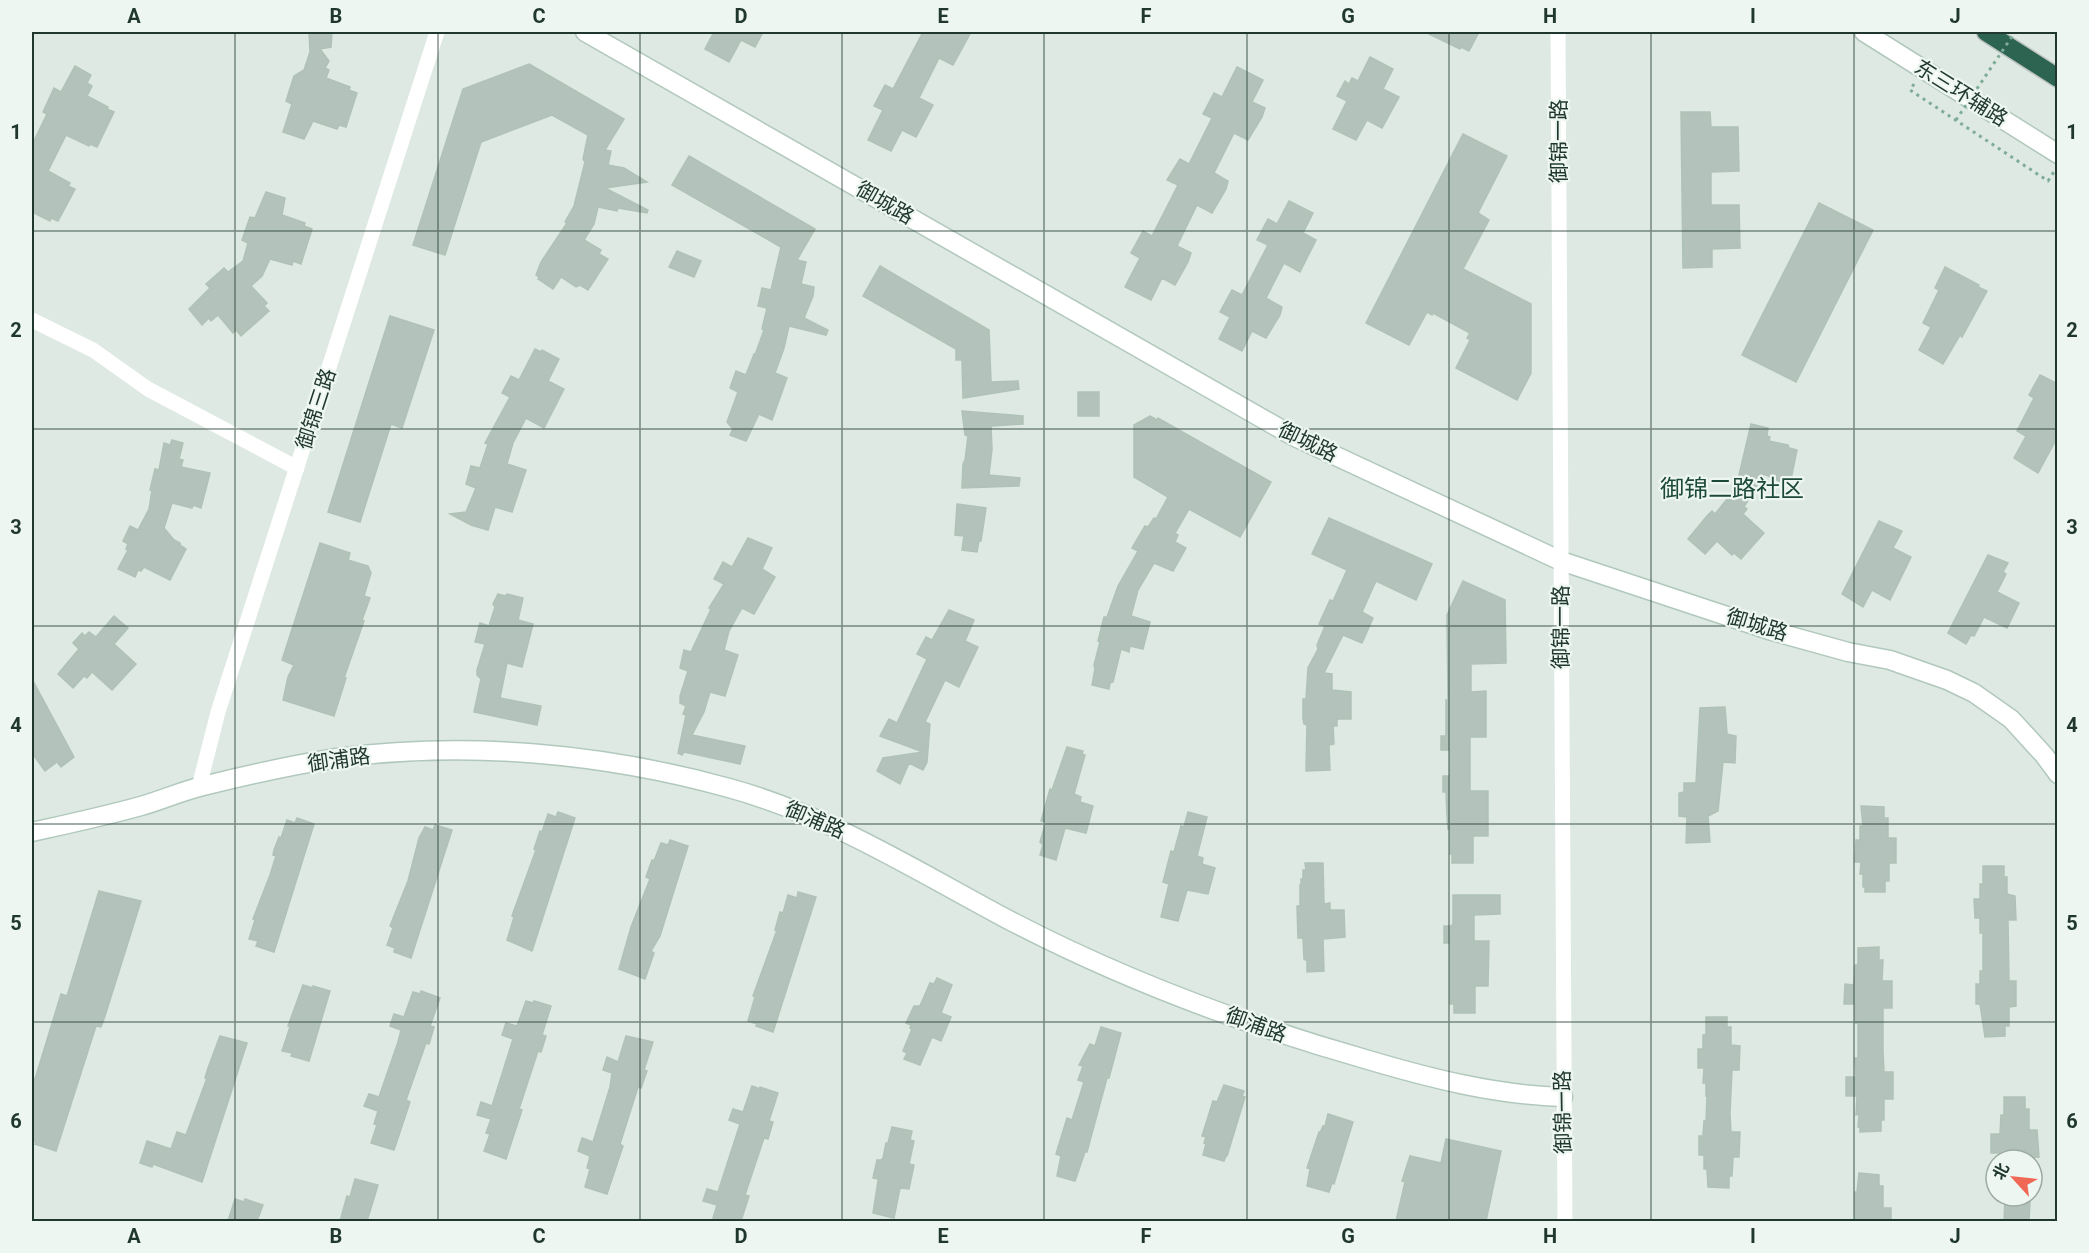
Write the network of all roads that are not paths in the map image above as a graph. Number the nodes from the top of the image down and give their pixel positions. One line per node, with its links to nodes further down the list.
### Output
1 (437, 32): 9 (street, 御锦三路)
2 (585, 32): 10 (street, 御城路)
3 (1558, 32): 10 (street, 御锦一路)
4 (1864, 32): 7 (street, 东三环辅路)
5 (1986, 32): 6 (highway)
6 (2058, 78)
7 (2058, 154)
8 (32, 320): 9 (street)
9 (297, 468): 12 (street, 御锦三路)
10 (1561, 561): 11 (street, 御城路); 14 (street, 御锦一路)
11 (2058, 774)
12 (199, 786): 13 (street, 御浦路); 14 (street, 御浦路)
13 (32, 832)
14 (1563, 1097): 15 (street, 御锦一路)
15 (1565, 1221)

